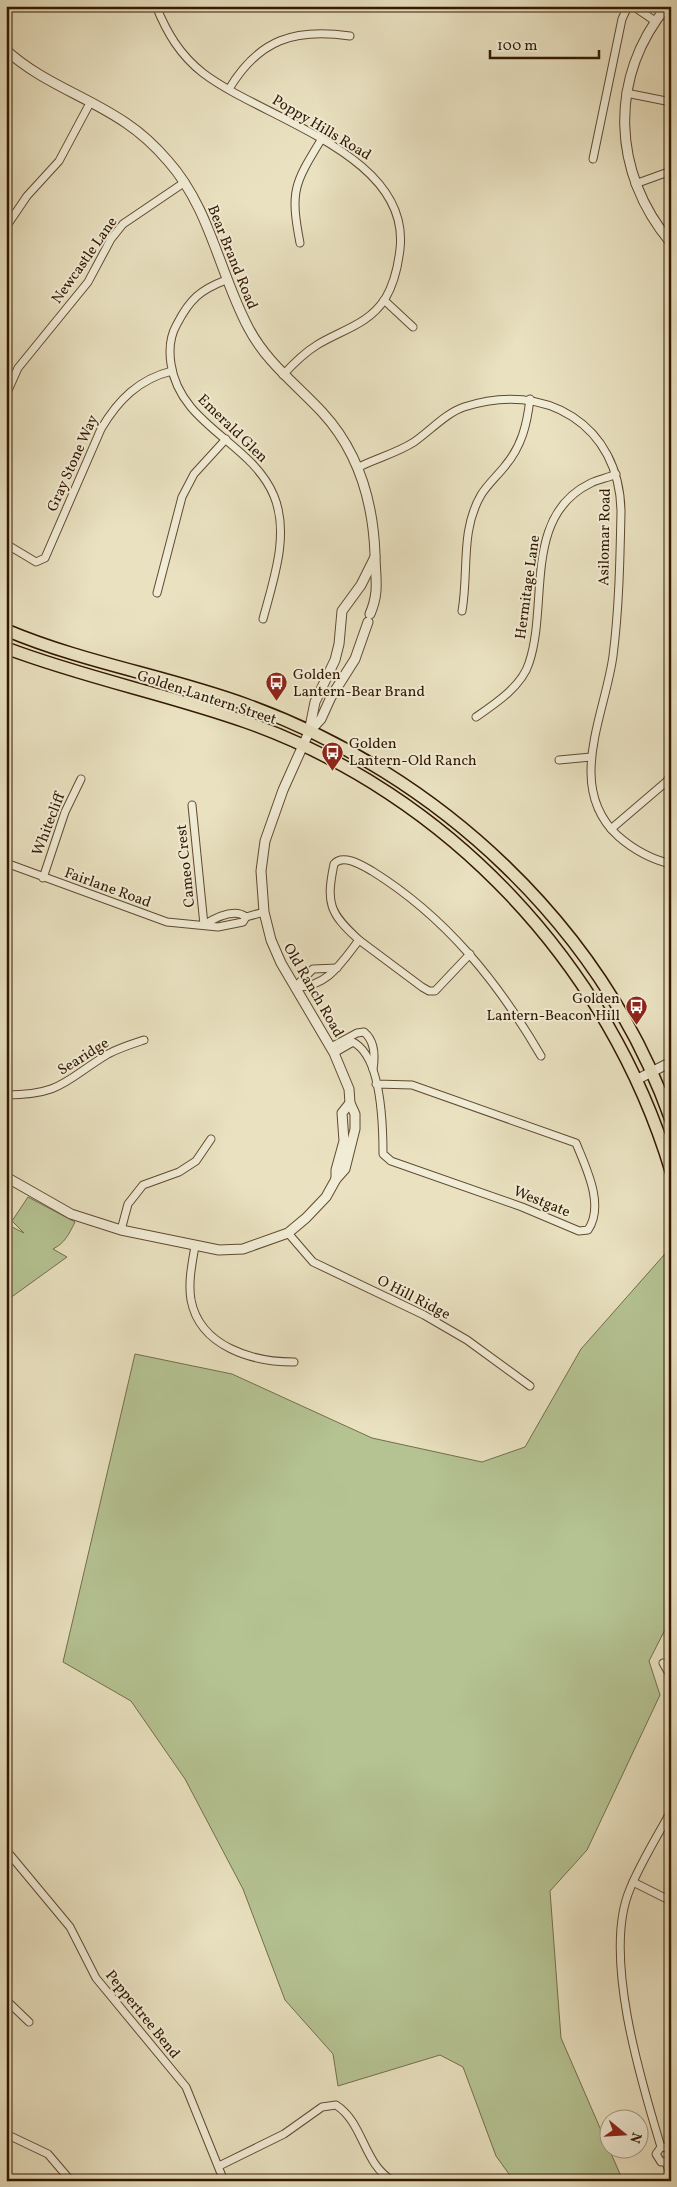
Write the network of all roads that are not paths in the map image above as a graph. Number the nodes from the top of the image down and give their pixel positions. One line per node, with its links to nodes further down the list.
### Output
1 (156, 6): 8 (street, Poppy Hills Road)
2 (628, 6): 13 (street)
3 (632, 6): 5 (street)
4 (667, 6): 5 (street)
5 (655, 21): 9 (street)
6 (350, 36): 8 (street)
7 (6, 50): 11 (street, Bear Brand Road)
8 (229, 89): 12 (street, Poppy Hills Road)
9 (626, 92): 10 (street); 16 (street)
10 (671, 102)
11 (90, 103): 15 (street, Bear Brand Road); 17 (street)
12 (321, 140): 18 (street); 21 (street, Poppy Hills Road)
13 (593, 158)
14 (671, 172): 16 (street)
15 (185, 182): 20 (street, Bear Brand Road); 25 (street, Newcastle Lane)
16 (635, 184): 19 (street)
17 (6, 227)
18 (300, 243)
19 (671, 243)
20 (226, 280): 23 (street, Emerald Glen); 24 (street, Bear Brand Road)
21 (384, 300): 22 (street); 24 (street, Poppy Hills Road)
22 (413, 327)
23 (172, 371): 27 (street, Emerald Glen); 30 (street, Gray Stone Way)
24 (283, 375): 28 (street, Bear Brand Road)
25 (6, 395)
26 (530, 399): 28 (street, Asilomar Road); 29 (street, Asilomar Road); 33 (street)
27 (226, 439): 32 (street); 34 (street, Emerald Glen)
28 (359, 467): 31 (street, Bear Brand Road)
29 (616, 474): 37 (street, Hermitage Lane); 40 (street, Asilomar Road)
30 (6, 544)
31 (375, 556): 38 (street, Bear Brand Road); 38 (street, Bear Brand Road)
32 (157, 593)
33 (462, 611)
34 (263, 619)
35 (6, 630): 38 (main road, Golden Lantern Street)
36 (6, 648): 39 (main road, Golden Lantern Street)
37 (476, 716)
38 (309, 732): 39 (street, Old Ranch Road); 63 (main road, Golden Lantern Street)
39 (303, 745): 49 (street, Old Ranch Road); 64 (main road, Golden Lantern Street)
40 (591, 757): 41 (street); 45 (street, Asilomar Road)
41 (559, 760)
42 (671, 774): 45 (street)
43 (81, 780): 48 (street, Whitecliff)
44 (192, 805): 51 (street, Cameo Crest)
45 (611, 829): 47 (street, Asilomar Road)
46 (6, 863): 48 (street, Fairlane Road)
47 (671, 864)
48 (43, 878): 51 (street, Fairlane Road)
49 (264, 912): 50 (street, Fairlane Road); 57 (street, Old Ranch Road)
50 (246, 917): 51 (street, Fairlane Road); 51 (street, Fairlane Road)
51 (204, 925)
52 (359, 940): 53 (street); 53 (street); 55 (street)
53 (470, 954): 60 (street)
54 (321, 968): 55 (street); 56 (street); 57 (street)
55 (337, 968): 56 (street)
56 (327, 978): 57 (street)
57 (295, 987): 59 (street, Old Ranch Road)
58 (144, 1040): 66 (street, Searidge)
59 (333, 1050): 62 (street, Westgate); 62 (street, Westgate); 67 (street, Old Ranch Road)
60 (541, 1056)
61 (671, 1062): 63 (street)
62 (373, 1069): 65 (street, Westgate)
63 (652, 1072): 64 (street); 68 (main road, Golden Lantern Street)
64 (636, 1080): 70 (main road, Golden Lantern Street)
65 (376, 1084): 65 (street, Westgate)
66 (6, 1095)
67 (350, 1103): 72 (street, Old Ranch Road); 72 (street, Old Ranch Road)
68 (671, 1120)
69 (211, 1139): 73 (street)
70 (671, 1171)
71 (6, 1177): 73 (street, Old Ranch Road)
72 (336, 1179): 74 (street, Old Ranch Road)
73 (121, 1230): 75 (street, Old Ranch Road)
74 (288, 1233): 75 (street, Old Ranch Road); 77 (street, O Hill Ridge)
75 (195, 1246): 76 (street)
76 (294, 1362)
77 (530, 1386)
78 (663, 1663): 79 (street)
79 (671, 1677)
80 (671, 1811): 82 (street)
81 (6, 1850): 90 (street, Peppertree Bend)
82 (633, 1882): 83 (street); 87 (street)
83 (671, 1901)
84 (6, 2000): 85 (street)
85 (29, 2022)
86 (6, 2134): 92 (street)
87 (661, 2147): 88 (street); 89 (street)
88 (671, 2148)
89 (668, 2162): 91 (street)
90 (219, 2166): 93 (street, Peppertree Bend); 94 (street)
91 (671, 2176)
92 (71, 2181)
93 (224, 2181)
94 (393, 2181)

